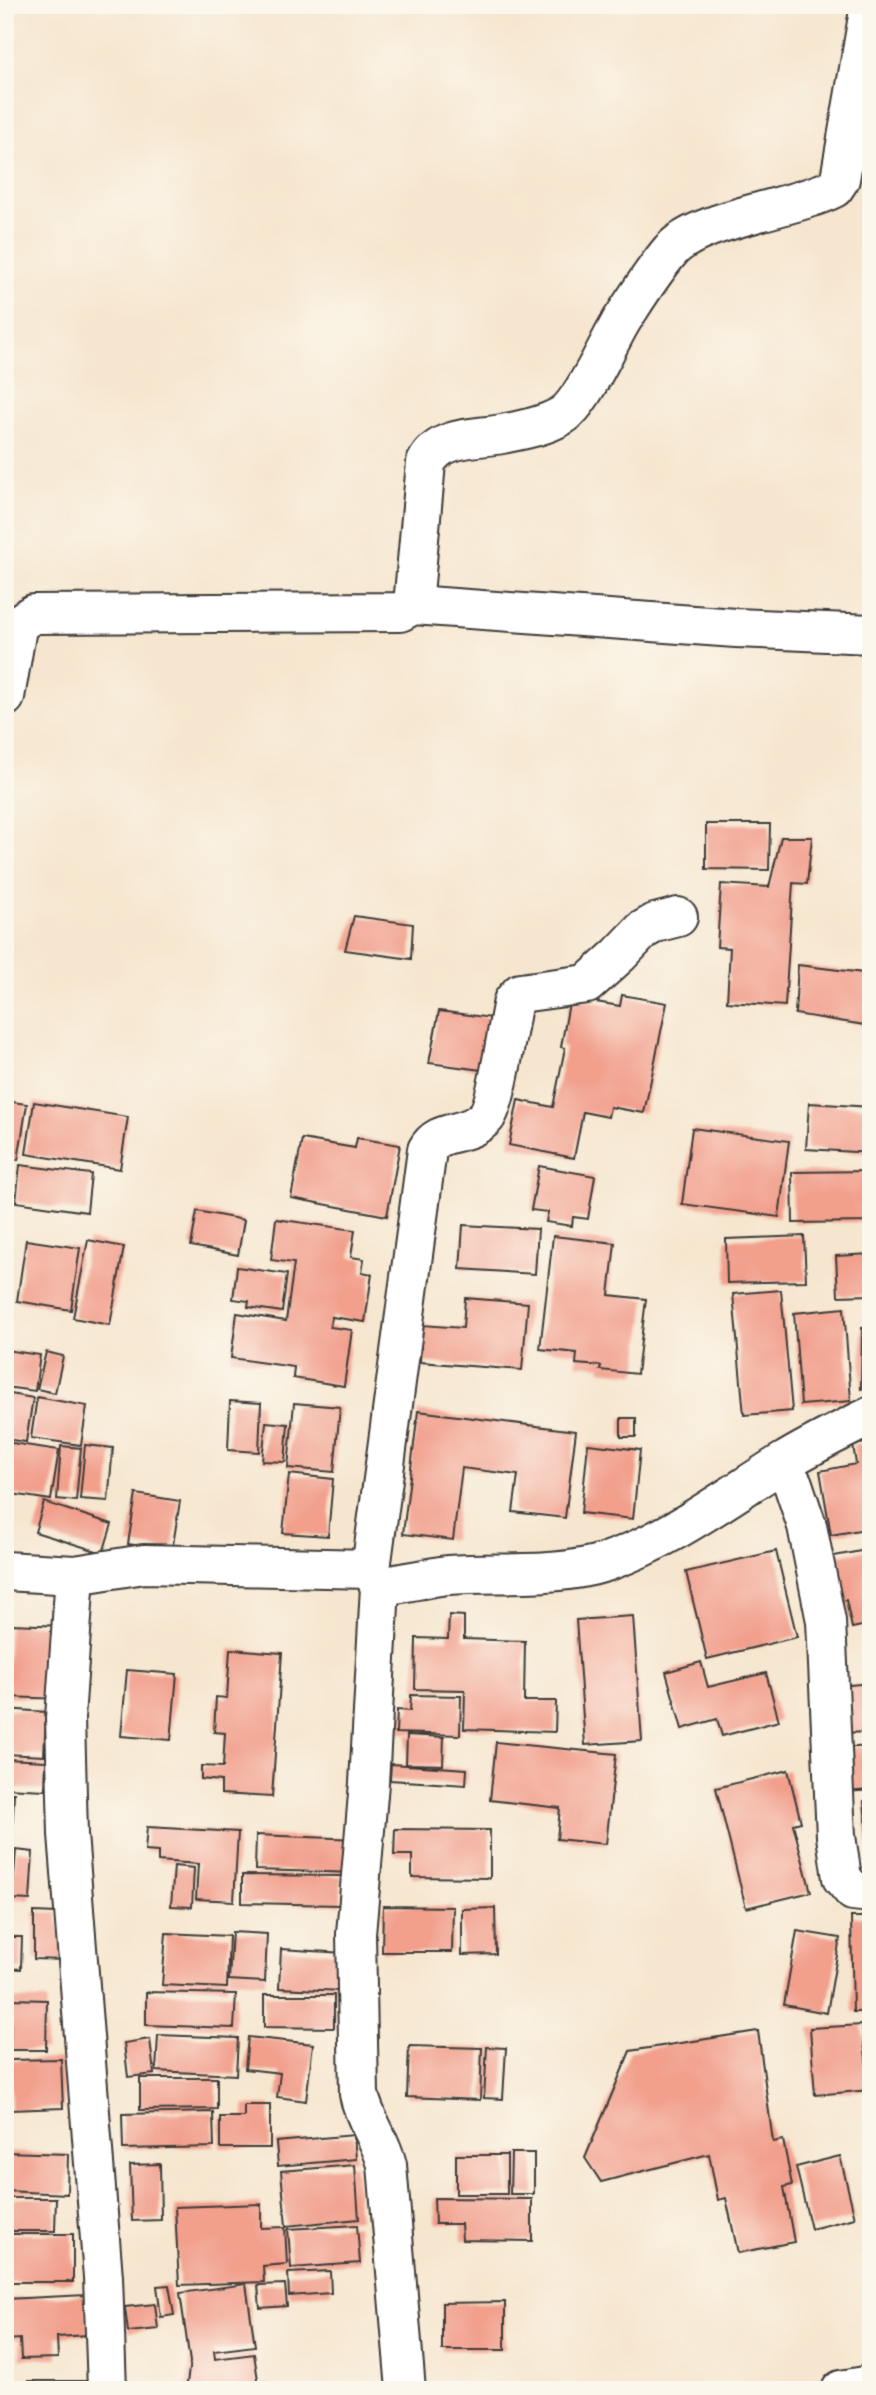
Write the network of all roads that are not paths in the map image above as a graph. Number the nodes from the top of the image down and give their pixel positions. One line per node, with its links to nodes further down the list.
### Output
1 (870, 5): 2 (street)
2 (413, 606): 3 (street); 4 (street)
3 (871, 634)
4 (5, 696)
5 (678, 917): 10 (street)
6 (871, 1416): 7 (street)
7 (781, 1464): 10 (street); 11 (street)
8 (5, 1571): 9 (street)
9 (75, 1575): 10 (street); 13 (street)
10 (375, 1578): 14 (street)
11 (871, 1892)
12 (871, 2385): 15 (street)
13 (107, 2390)
14 (406, 2390)
15 (841, 2390)

